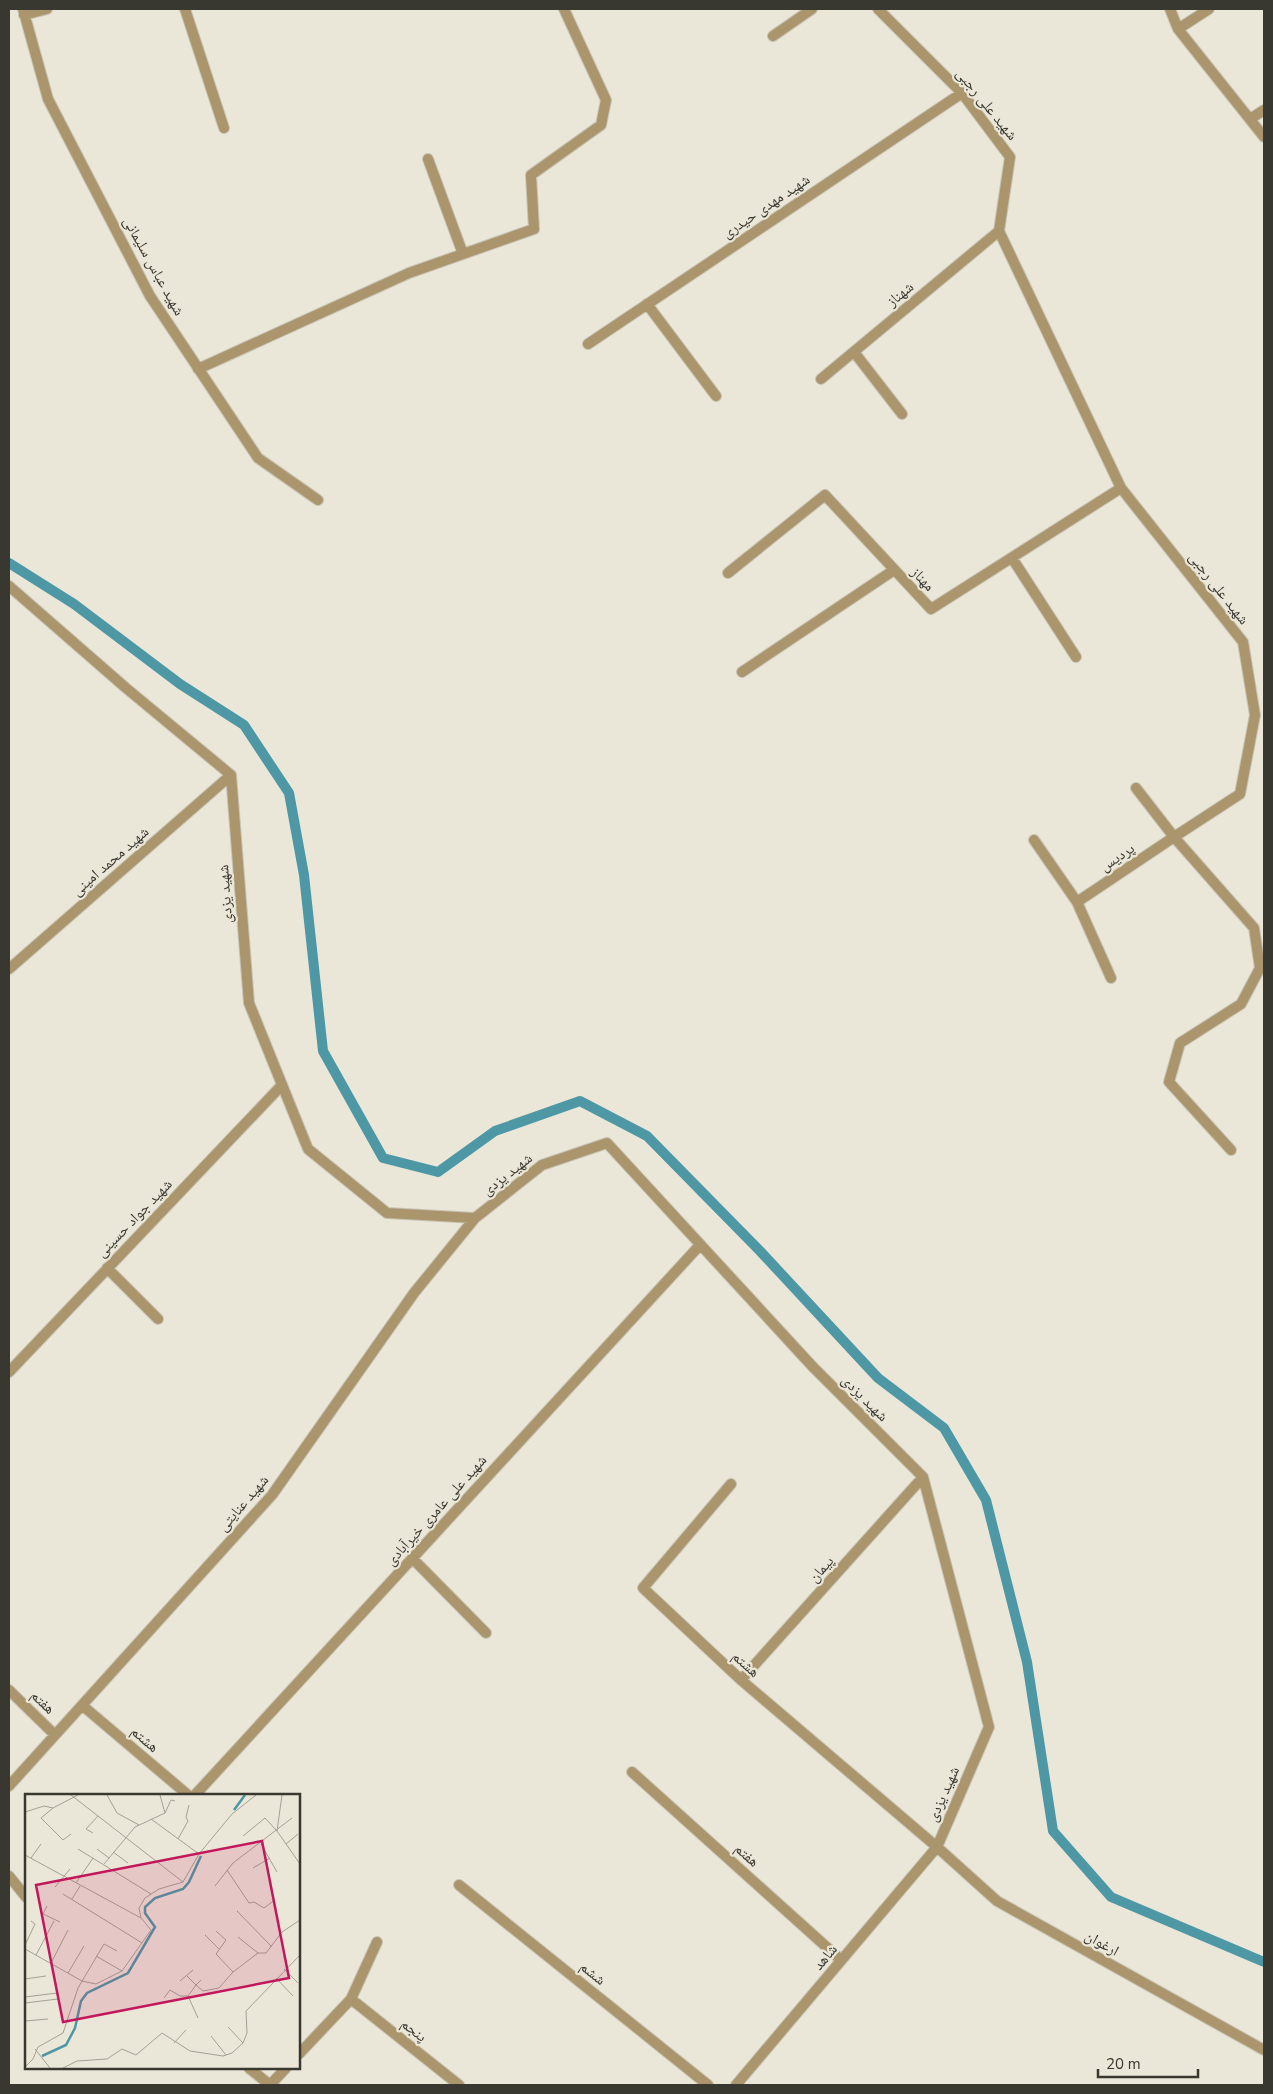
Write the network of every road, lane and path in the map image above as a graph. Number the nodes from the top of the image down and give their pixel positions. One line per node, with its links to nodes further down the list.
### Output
1 (47, 9): 8 (street)
2 (185, 9): 14 (street)
3 (564, 9): 18 (street)
4 (812, 9): 10 (street)
5 (878, 9): 11 (street, شهید علی رجبی)
6 (1170, 9): 9 (street)
7 (1209, 9): 9 (street)
8 (23, 12): 22 (street, شهید عباس سلیمانی)
9 (1178, 29): 13 (street)
10 (773, 36)
11 (962, 93): 17 (street, شهید علی رجبی); 19 (street, شهید مهدی حیدری)
12 (1264, 110): 13 (street)
13 (1250, 119): 15 (street)
14 (224, 128)
15 (1264, 137)
16 (428, 159): 18 (street)
17 (999, 231): 21 (street, شهناز); 26 (street, شهید علی رجبی)
18 (463, 254): 22 (street)
19 (647, 304): 20 (street, شهید مهدی حیدری); 24 (street)
20 (588, 344)
21 (854, 352): 23 (street, شهناز); 25 (street)
22 (198, 369): 27 (street, شهید عباس سلیمانی)
23 (821, 379)
24 (716, 396)
25 (902, 414)
26 (1121, 488): 28 (street, مهناز); 36 (street, شهید علی رجبی)
27 (318, 500)
28 (1012, 558): 29 (street, مهناز); 32 (street)
29 (894, 570): 30 (street, مهناز); 33 (street)
30 (728, 573)
31 (9, 586): 34 (street)
32 (1076, 658)
33 (742, 672)
34 (231, 775): 40 (street, شهید محمد امینی); 42 (street, شهید یزدی)
35 (1136, 788): 36 (street)
36 (1174, 837): 38 (street, پردیس); 39 (street)
37 (1034, 840): 38 (street)
38 (1077, 902): 41 (street)
39 (1259, 927): 43 (street)
40 (9, 969)
41 (1111, 978)
42 (282, 1085): 44 (street, شهید یزدی); 46 (street, شهید جواد حسینی)
43 (1232, 1150)
44 (474, 1218): 45 (street, شهید یزدی); 55 (street, شهید عنایتی)
45 (700, 1245): 49 (street, شهید یزدی); 51 (street, شهید علی عامری خیرآبادی)
46 (107, 1268): 47 (street); 48 (street, شهید جواد حسینی)
47 (158, 1319)
48 (9, 1372)
49 (923, 1477): 53 (street, پیمان); 61 (street, شهید یزدی)
50 (732, 1484): 53 (street, هشتم)
51 (412, 1558): 52 (street); 60 (street, شهید علی عامری خیرآبادی)
52 (486, 1633)
53 (741, 1680): 61 (street, هشتم)
54 (9, 1690): 56 (street, هفتم)
55 (83, 1706): 56 (street, شهید عنایتی); 59 (street, هشتم)
56 (55, 1736): 58 (street, شهید عنایتی)
57 (632, 1772): 66 (street, هفتم)
58 (9, 1786)
59 (187, 1794)
60 (196, 1794)
61 (937, 1847): 66 (street, شاهد); 68 (street, ارغوان)
62 (9, 1876): 64 (street)
63 (459, 1885): 73 (street, ششم)
64 (25, 1896)
65 (377, 1942): 67 (street)
66 (841, 1960): 74 (street, شاهد)
67 (350, 1999): 69 (street); 72 (street, پنجم)
68 (1264, 2050)
69 (300, 2053)
70 (250, 2069): 71 (street)
71 (285, 2069)
72 (460, 2085)
73 (708, 2085)
74 (736, 2085)

